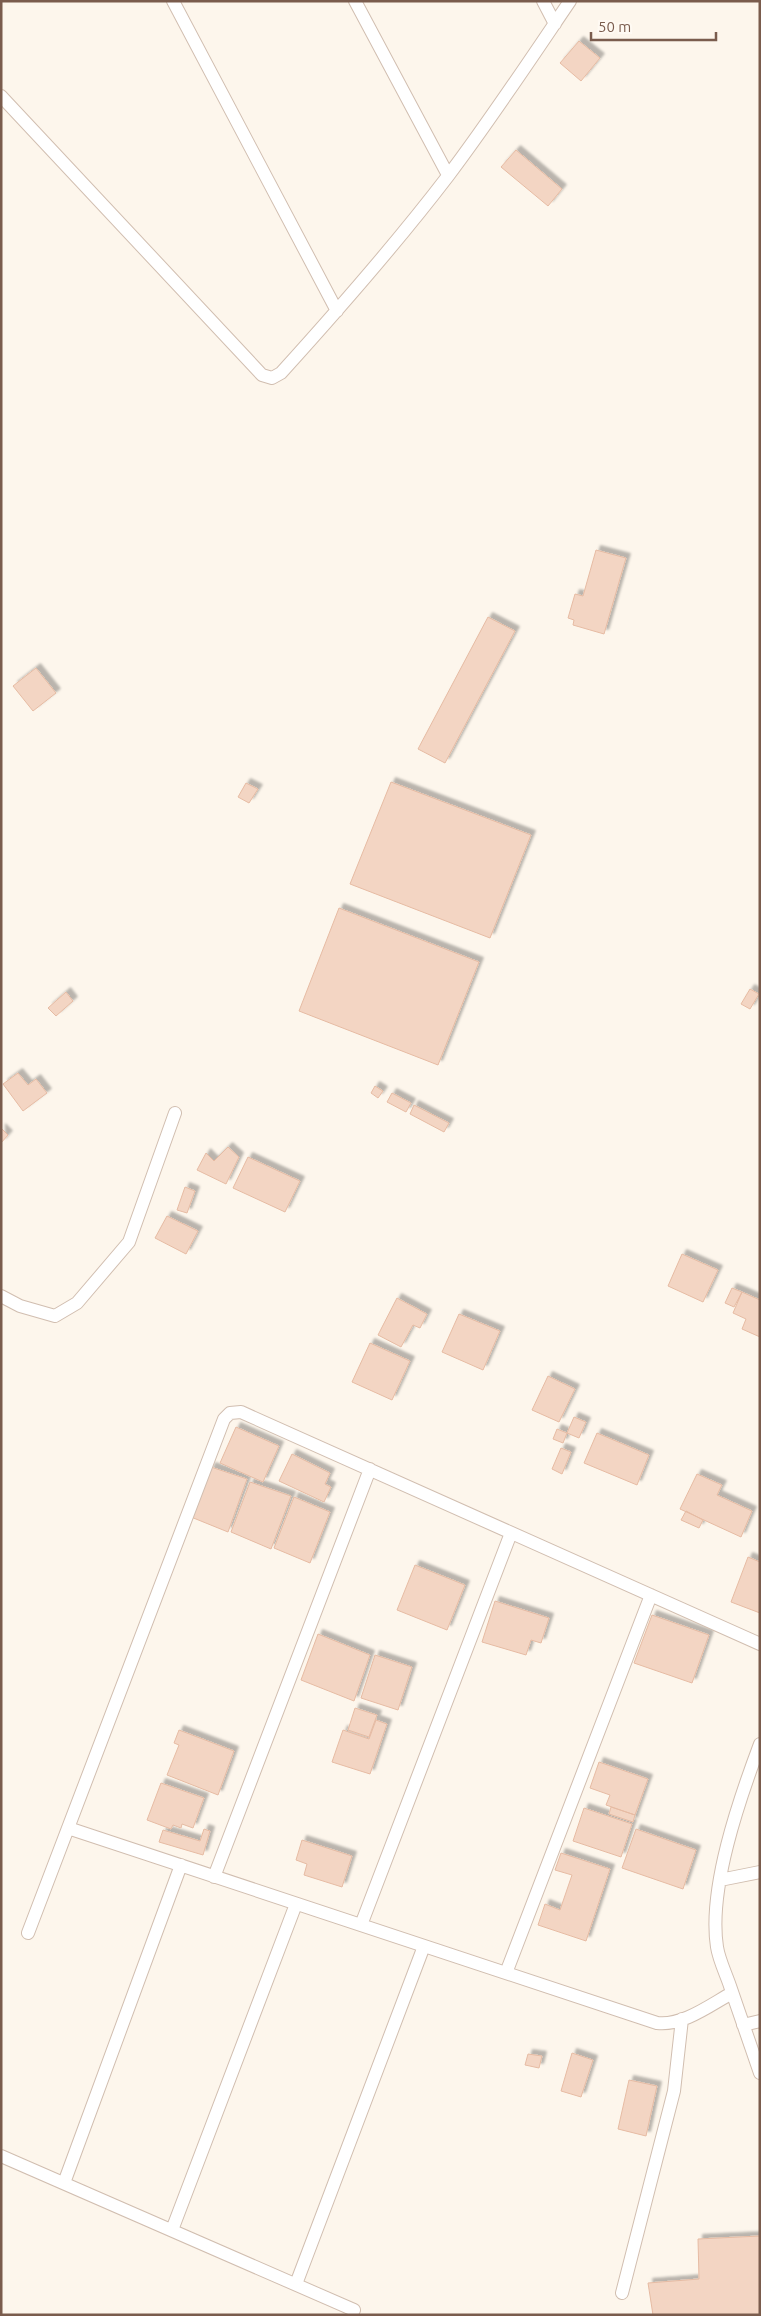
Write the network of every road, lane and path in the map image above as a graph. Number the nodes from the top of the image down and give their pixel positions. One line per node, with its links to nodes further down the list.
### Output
1 (174, 1): 8 (street)
2 (355, 1): 7 (street)
3 (543, 1): 5 (street)
4 (570, 1): 5 (street)
5 (555, 24): 7 (street)
6 (1, 96): 8 (street)
7 (448, 175): 8 (street)
8 (337, 311)
9 (176, 1113): 10 (street)
10 (1, 1296)
11 (370, 1469): 12 (street); 16 (street); 19 (street)
12 (511, 1532): 13 (street); 22 (street)
13 (651, 1595): 14 (street); 25 (street)
14 (760, 1644)
15 (760, 1744): 20 (street)
16 (68, 1828): 17 (street); 23 (street)
17 (181, 1866): 19 (street); 32 (street)
18 (760, 1872): 20 (street)
19 (214, 1876): 21 (street)
20 (720, 1880): 26 (street)
21 (296, 1904): 22 (street); 33 (street)
22 (361, 1925): 24 (street)
23 (28, 1933)
24 (424, 1946): 25 (street); 34 (street)
25 (506, 1973): 27 (street)
26 (732, 1993): 27 (street); 29 (street)
27 (682, 2019): 35 (street)
28 (760, 2021): 29 (street)
29 (743, 2025): 30 (street)
30 (760, 2073)
31 (1, 2156): 32 (street)
32 (64, 2183): 33 (street)
33 (172, 2230): 34 (street)
34 (296, 2284): 36 (street)
35 (622, 2293)
36 (354, 2310)

